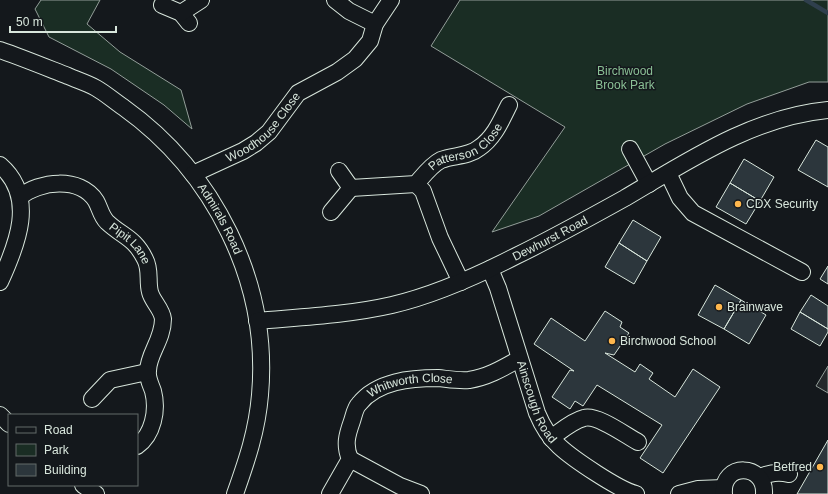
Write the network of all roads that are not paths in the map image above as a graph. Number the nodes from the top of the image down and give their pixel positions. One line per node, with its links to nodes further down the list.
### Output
1 (201, 0): 4 (street)
2 (335, 0): 5 (street)
3 (391, 0): 5 (street, Woodhouse Close)
4 (162, 5)
5 (375, 24): 13 (street, Woodhouse Close)
6 (0, 50): 13 (street, Admirals Road)
7 (509, 105): 14 (street, Patterson Close)
8 (828, 110): 12 (street, Dewhurst Road)
9 (630, 149): 15 (street)
10 (0, 165): 17 (street)
11 (340, 171): 16 (street)
12 (668, 173): 15 (street, Dewhurst Road); 20 (street)
13 (193, 174): 23 (street, Admirals Road)
14 (416, 184): 16 (street); 22 (street, Patterson Close)
15 (649, 184): 19 (street, Dewhurst Road)
16 (351, 188): 18 (street)
17 (20, 197): 21 (street); 25 (street, Pipit Lane)
18 (331, 212)
19 (490, 269): 22 (street, Dewhurst Road); 24 (street, Ainscough Road)
20 (802, 272)
21 (0, 282)
22 (461, 282): 23 (street, Dewhurst Road)
23 (257, 321): 38 (street, Admirals Road)
24 (519, 359): 29 (street, Ainscough Road); 32 (street, Whitworth Close)
25 (147, 372): 26 (street); 31 (street)
26 (92, 399)
27 (0, 415): 28 (street)
28 (8, 423)
29 (551, 438): 30 (street); 41 (street, Ainscough Road)
30 (638, 442)
31 (138, 445)
32 (350, 459): 39 (street); 40 (street)
33 (789, 474): 34 (street)
34 (760, 477): 36 (street); 43 (street)
35 (85, 486): 37 (street)
36 (724, 491): 42 (street)
37 (96, 494)
38 (235, 494)
39 (330, 494)
40 (422, 494)
41 (636, 494)
42 (679, 494)
43 (764, 494)

